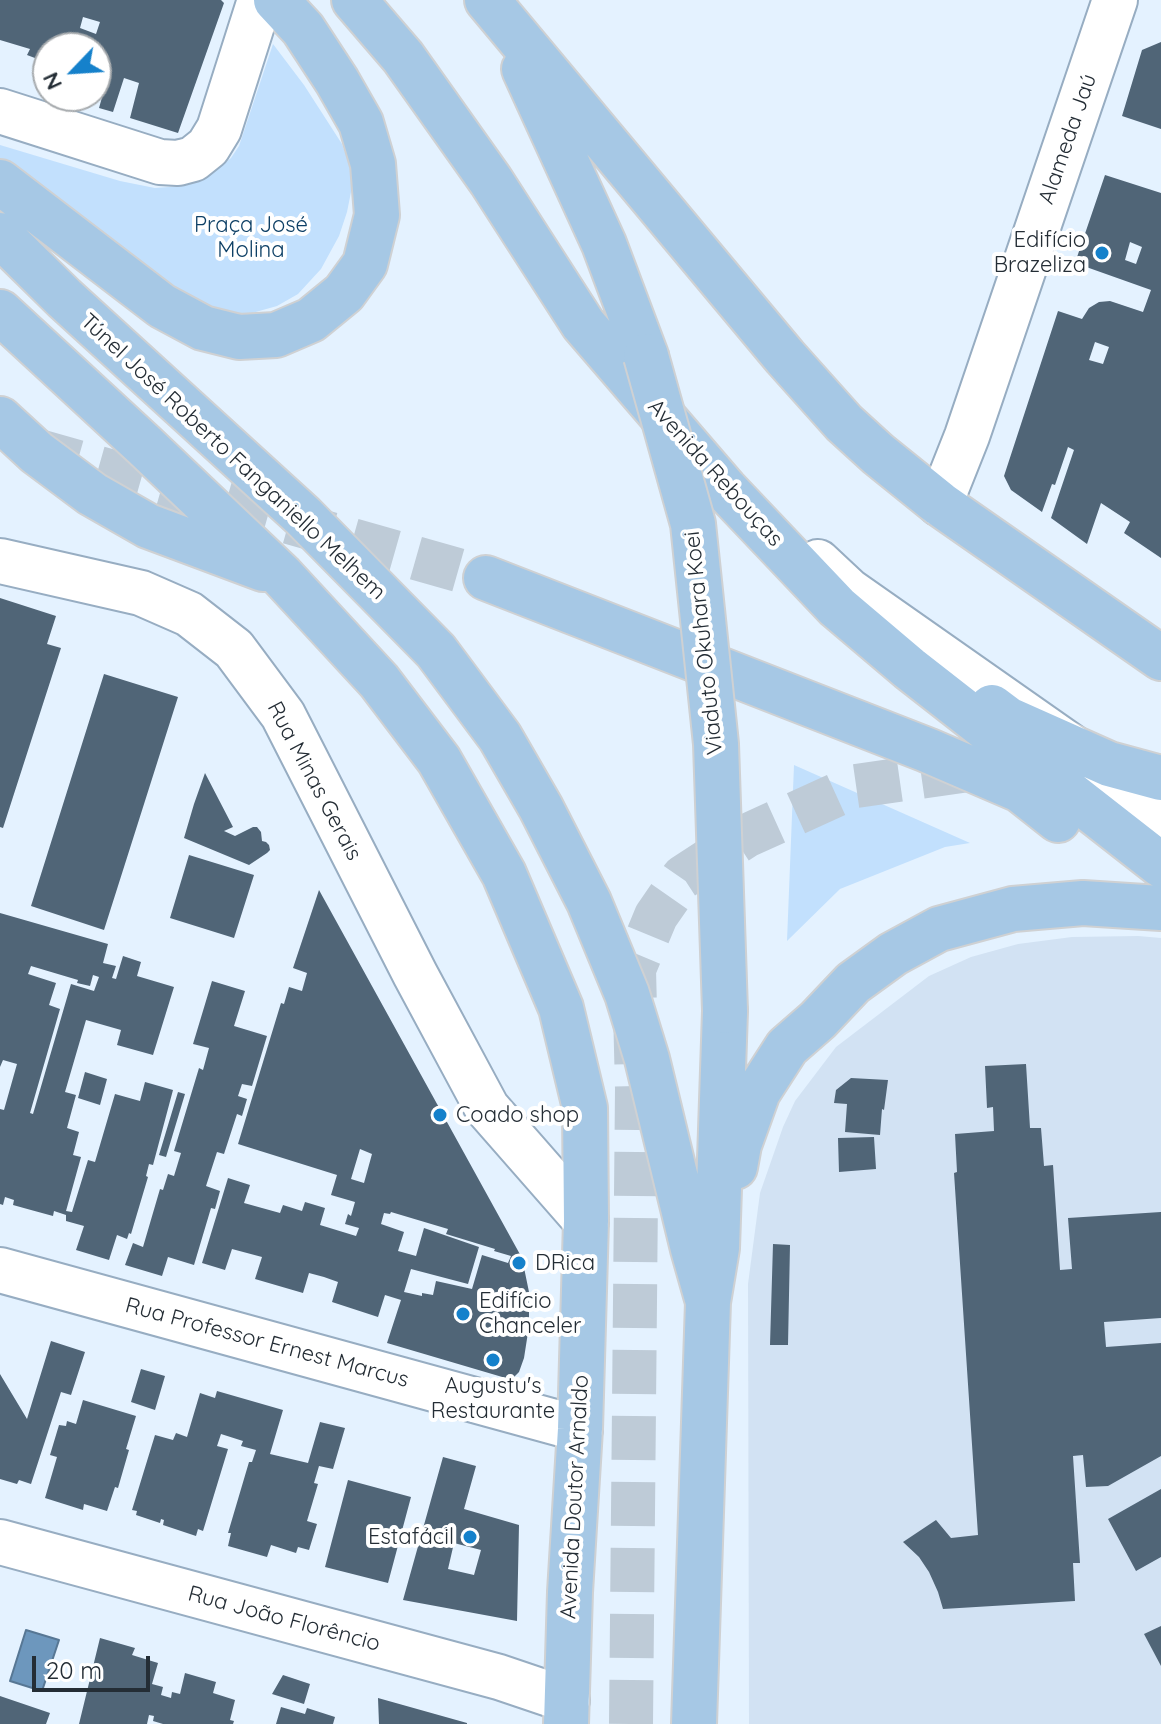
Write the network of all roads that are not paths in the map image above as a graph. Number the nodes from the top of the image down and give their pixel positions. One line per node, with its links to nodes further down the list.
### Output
1 (260, 0): 6 (street)
2 (276, 0): 7 (main road)
3 (354, 0): 10 (main road, Avenida Rebouças)
4 (1115, 0): 12 (street, Alameda Jaú)
5 (494, 10): 12 (main road); 24 (main road, Viaduto Okuhara Koei, bridge)
6 (0, 111)
7 (0, 182)
8 (0, 235): 24 (main road, Túnel José Roberto Fanganiello Melhem)
9 (0, 312): 14 (main road)
10 (583, 324): 17 (main road, Avenida Rebouças); 18 (street)
11 (1, 433): 14 (main road)
12 (940, 504): 16 (main road)
13 (0, 561): 22 (street, Rua Minas Gerais)
14 (282, 576): 22 (main road, Avenida Doutor Arnaldo)
15 (486, 578): 20 (main road)
16 (1161, 658)
17 (909, 668): 18 (main road); 20 (main road, Avenida Rebouças)
18 (1075, 748): 19 (main road); 20 (street)
19 (1161, 778)
20 (1160, 852)
21 (1161, 908): 24 (main road)
22 (586, 1221): 25 (main road, Avenida Doutor Arnaldo)
23 (0, 1270): 25 (street, Rua Professor Ernest Marcus)
24 (709, 1296): 28 (main road)
25 (580, 1429): 27 (main road, Avenida Doutor Arnaldo)
26 (0, 1542): 27 (street, Rua João Florêncio)
27 (566, 1712)
28 (694, 1724)

